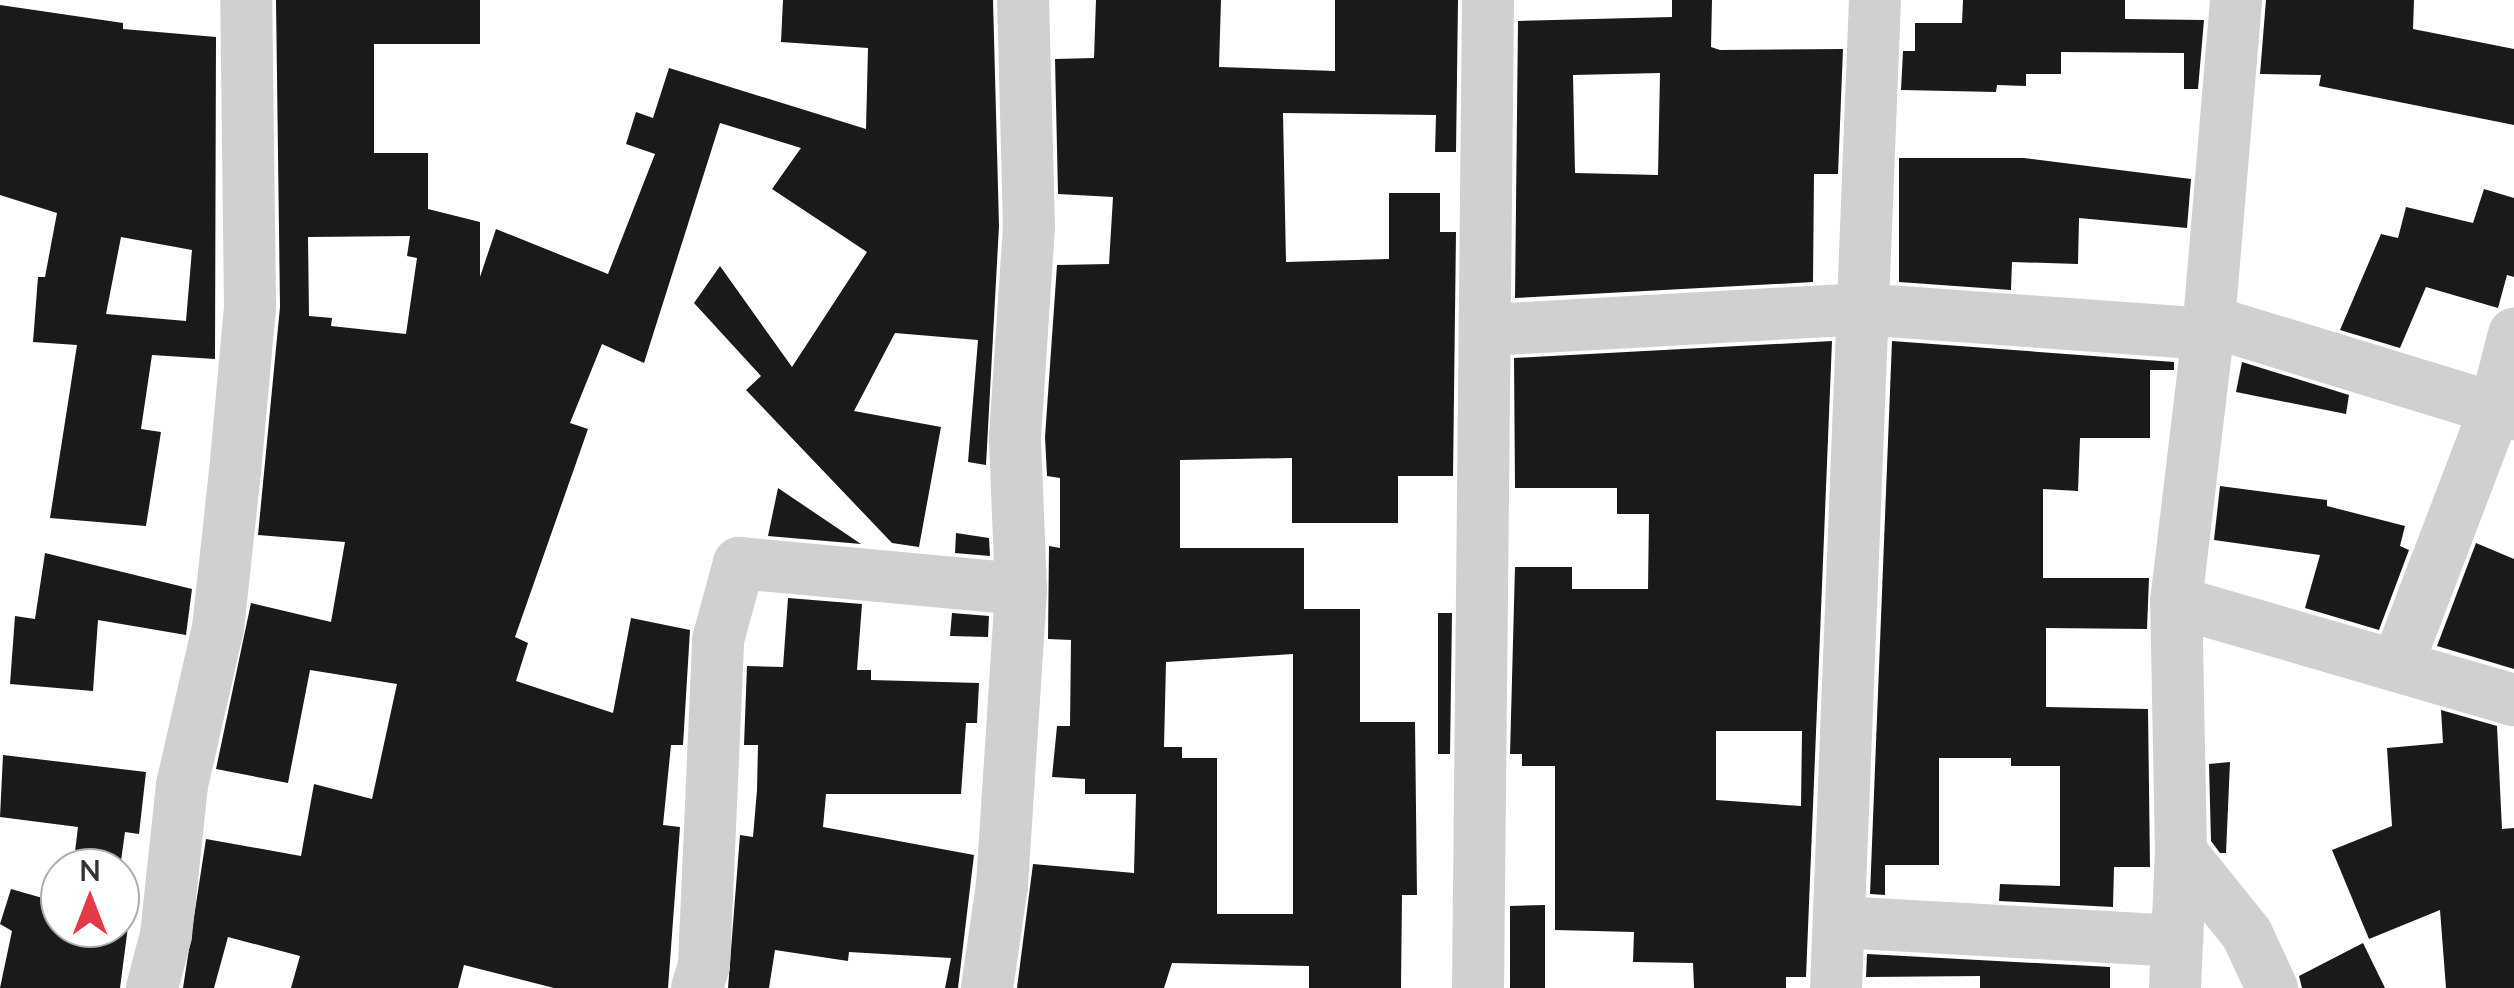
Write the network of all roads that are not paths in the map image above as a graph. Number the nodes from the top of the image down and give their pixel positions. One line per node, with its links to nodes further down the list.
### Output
1 (246, 0): 18 (street)
2 (1023, 0): 11 (street)
3 (1488, 0): 8 (street)
4 (1875, 0): 6 (street)
5 (2236, 0): 7 (street)
6 (1859, 309): 7 (street); 8 (street); 16 (street)
7 (2208, 327): 10 (street); 12 (street)
8 (1487, 330): 21 (street)
9 (2514, 334): 10 (street)
10 (2504, 413): 13 (street)
11 (1021, 589): 19 (street); 20 (street)
12 (2176, 602): 13 (street); 15 (street)
13 (2397, 666): 14 (street)
14 (2514, 700)
15 (2181, 852): 17 (street); 23 (street)
16 (1840, 922): 17 (street); 22 (street)
17 (2176, 965)
18 (152, 988)
19 (697, 988)
20 (987, 988)
21 (1478, 988)
22 (1836, 988)
23 (2272, 988)

